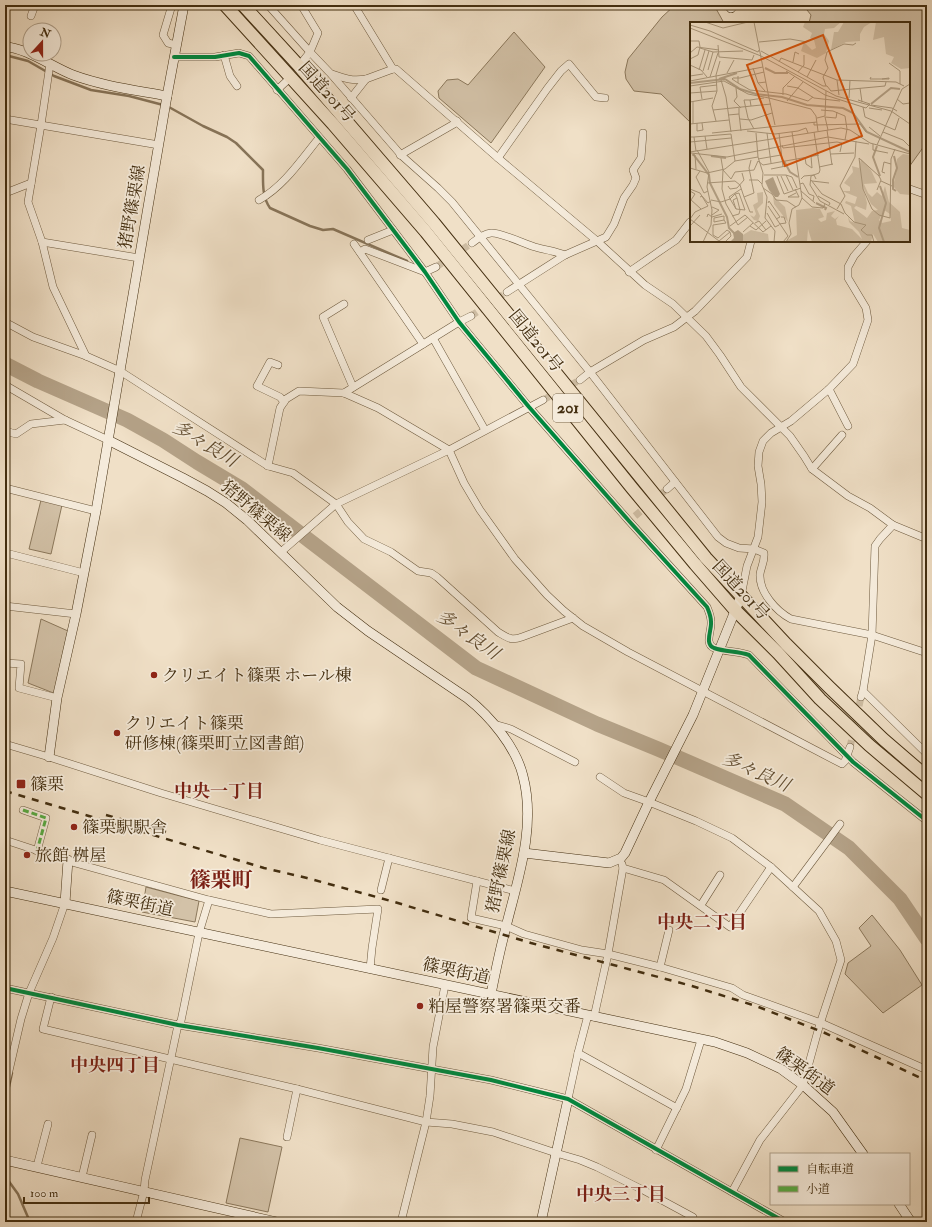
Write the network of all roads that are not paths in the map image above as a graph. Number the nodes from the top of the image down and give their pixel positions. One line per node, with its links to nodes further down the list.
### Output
1 (35, 5): 9 (street)
2 (172, 5): 10 (street)
3 (184, 5): 10 (main road, 猪野篠栗線)
4 (226, 5): 19 (highway, 国道201号 / 201)
5 (243, 5): 16 (highway, 国道201号 / 201)
6 (268, 5): 12 (street)
7 (301, 5): 12 (street)
8 (354, 5): 17 (street)
9 (31, 16)
10 (176, 45): 14 (main road, 猪野篠栗線)
11 (5, 46): 15 (main road)
12 (310, 52): 16 (street); 18 (street)
13 (224, 55): 14 (street); 21 (street); 22 (street)
14 (174, 57): 23 (main road, 猪野篠栗線)
15 (50, 64): 23 (main road); 28 (street)
16 (299, 66): 99 (highway, 国道201号 / 201)
17 (393, 69): 20 (street); 27 (street)
18 (330, 73): 20 (street); 24 (street)
19 (291, 77): 22 (street); 101 (highway, 国道201号 / 201)
20 (366, 79): 24 (street)
21 (237, 86)
22 (277, 90): 30 (street)
23 (167, 96): 31 (main road, 猪野篠栗線)
24 (351, 98): 32 (street)
25 (604, 98): 33 (street)
26 (5, 119): 28 (street)
27 (457, 121): 32 (street); 33 (street)
28 (41, 125): 31 (street); 34 (street)
29 (643, 132): 43 (street)
30 (319, 138): 38 (street); 40 (street)
31 (159, 145): 51 (main road, 猪野篠栗線)
32 (400, 155): 41 (street)
33 (498, 158): 43 (street)
34 (32, 183): 36 (street); 44 (street)
35 (910, 189): 37 (street)
36 (5, 191)
37 (927, 195)
38 (259, 200)
39 (690, 222): 54 (street)
40 (393, 230): 42 (street); 53 (street)
41 (480, 237): 47 (street); 50 (street); 55 (street)
42 (368, 240)
43 (597, 241): 50 (street); 54 (street)
44 (42, 242): 51 (street); 64 (street)
45 (751, 242): 59 (street)
46 (866, 242): 71 (street)
47 (472, 243)
48 (354, 244): 49 (street)
49 (360, 252): 53 (street); 63 (street)
50 (565, 255): 55 (street)
51 (139, 258): 67 (main road, 猪野篠栗線)
52 (436, 267): 53 (street)
53 (425, 272): 61 (street)
54 (629, 272): 59 (street)
55 (519, 284): 56 (street); 66 (street)
56 (507, 292)
57 (344, 304): 70 (street)
58 (471, 316): 61 (street)
59 (687, 318): 66 (street); 78 (street)
60 (5, 322): 64 (street)
61 (459, 322): 62 (street); 75 (street)
62 (433, 338): 63 (street); 79 (street)
63 (423, 344): 70 (street)
64 (86, 356): 67 (street)
65 (278, 365): 74 (street)
66 (590, 372): 68 (street); 86 (street)
67 (120, 373): 82 (main road, 猪野篠栗線); 84 (street)
68 (580, 380)
69 (5, 385): 76 (street)
70 (353, 387): 72 (street)
71 (829, 389): 77 (street); 78 (street)
72 (344, 393): 74 (street); 83 (street)
73 (543, 400): 75 (street)
74 (284, 402): 84 (street)
75 (529, 407): 79 (street); 92 (street)
76 (65, 420): 80 (street); 82 (street)
77 (848, 426)
78 (781, 428): 85 (street); 95 (street)
79 (485, 430): 83 (street)
80 (5, 431)
81 (842, 435): 85 (street)
82 (109, 438): 90 (main road); 96 (main road, 猪野篠栗線)
83 (449, 450): 89 (street); 103 (street)
84 (268, 466): 89 (street)
85 (812, 469): 93 (street)
86 (675, 482): 88 (street); 95 (street)
87 (5, 488): 90 (street)
88 (666, 489)
89 (336, 504): 96 (street); 103 (street)
90 (96, 511): 98 (main road)
91 (635, 516): 92 (street)
92 (629, 521): 105 (street)
93 (893, 525): 94 (street); 104 (street)
94 (927, 539)
95 (754, 549): 99 (street); 104 (street)
96 (284, 550): 110 (main road, 猪野篠栗線)
97 (6, 553): 98 (street)
98 (84, 573): 102 (main road)
99 (741, 596): 101 (main road); 118 (highway, 国道201号 / 201)
100 (5, 606): 102 (street)
101 (735, 610): 105 (main road); 119 (highway, 国道201号 / 201)
102 (76, 614): 109 (main road)
103 (573, 618): 108 (street)
104 (872, 634): 106 (street); 113 (street)
105 (720, 649): 108 (main road); 115 (street)
106 (927, 653)
107 (5, 663): 109 (street)
108 (702, 691): 115 (street); 120 (main road)
109 (57, 698): 114 (main road)
110 (494, 724): 116 (street); 126 (main road, 猪野篠栗線)
111 (5, 744): 114 (street)
112 (850, 747): 115 (street)
113 (927, 754)
114 (49, 756): 127 (street)
115 (847, 756): 122 (street)
116 (575, 762)
117 (600, 777): 120 (street)
118 (927, 777)
119 (927, 794)
120 (649, 802): 128 (main road); 130 (street)
121 (23, 810): 125 (street)
122 (927, 821)
123 (840, 824): 134 (street)
124 (5, 840): 125 (street)
125 (38, 851): 129 (street)
126 (524, 853): 128 (main road); 137 (main road, 猪野篠栗線)
127 (389, 858): 133 (street); 135 (street)
128 (621, 858): 131 (street)
129 (68, 860): 138 (street); 139 (main road)
130 (771, 867): 134 (street); 140 (street)
131 (623, 868): 140 (street); 144 (street)
132 (720, 875): 140 (street)
133 (477, 881): 137 (street); 141 (street)
134 (793, 887): 153 (street)
135 (381, 890)
136 (5, 891): 139 (main road, 篠栗街道)
137 (515, 892): 141 (main road, 猪野篠栗線)
138 (209, 900): 143 (street); 146 (street)
139 (65, 903): 143 (main road, 篠栗街道); 149 (street)
140 (701, 905)
141 (506, 926): 144 (street); 150 (main road, 猪野篠栗線)
142 (669, 930): 145 (street)
143 (199, 933): 146 (main road, 篠栗街道); 154 (street)
144 (608, 954): 145 (street); 152 (street)
145 (660, 967): 153 (street)
146 (370, 969): 147 (main road, 篠栗街道)
147 (445, 985): 150 (main road, 篠栗街道); 158 (street)
148 (5, 988): 149 (street)
149 (29, 992): 151 (street); 161 (street)
150 (491, 994): 152 (main road, 篠栗街道)
151 (51, 997): 154 (street); 157 (street)
152 (591, 1016): 155 (main road, 篠栗街道); 156 (street)
153 (821, 1023): 159 (street); 160 (street)
154 (178, 1025): 157 (street); 158 (street)
155 (701, 1040): 160 (main road, 篠栗街道); 164 (street)
156 (578, 1053): 163 (street); 164 (street)
157 (171, 1059): 162 (street); 175 (street)
158 (431, 1069): 163 (street); 165 (street)
159 (927, 1070)
160 (803, 1085): 171 (main road, 篠栗街道); 176 (street)
161 (5, 1088)
162 (297, 1090): 165 (street); 168 (street)
163 (568, 1098): 169 (street); 170 (main road)
164 (677, 1108): 169 (street)
165 (426, 1122): 170 (street); 181 (street)
166 (48, 1124): 173 (street)
167 (92, 1135): 174 (street)
168 (286, 1137)
169 (656, 1150): 176 (street)
170 (556, 1153): 182 (main road); 183 (street)
171 (862, 1153)
172 (5, 1160): 173 (main road)
173 (37, 1166): 174 (main road)
174 (82, 1178): 175 (main road)
175 (144, 1191): 178 (main road); 179 (street)
176 (732, 1192): 184 (street)
177 (900, 1205): 185 (main road)
178 (245, 1219): 180 (main road)
179 (136, 1222)
180 (277, 1222)
181 (401, 1222)
182 (541, 1222)
183 (691, 1222)
184 (785, 1222)
185 (911, 1222)

